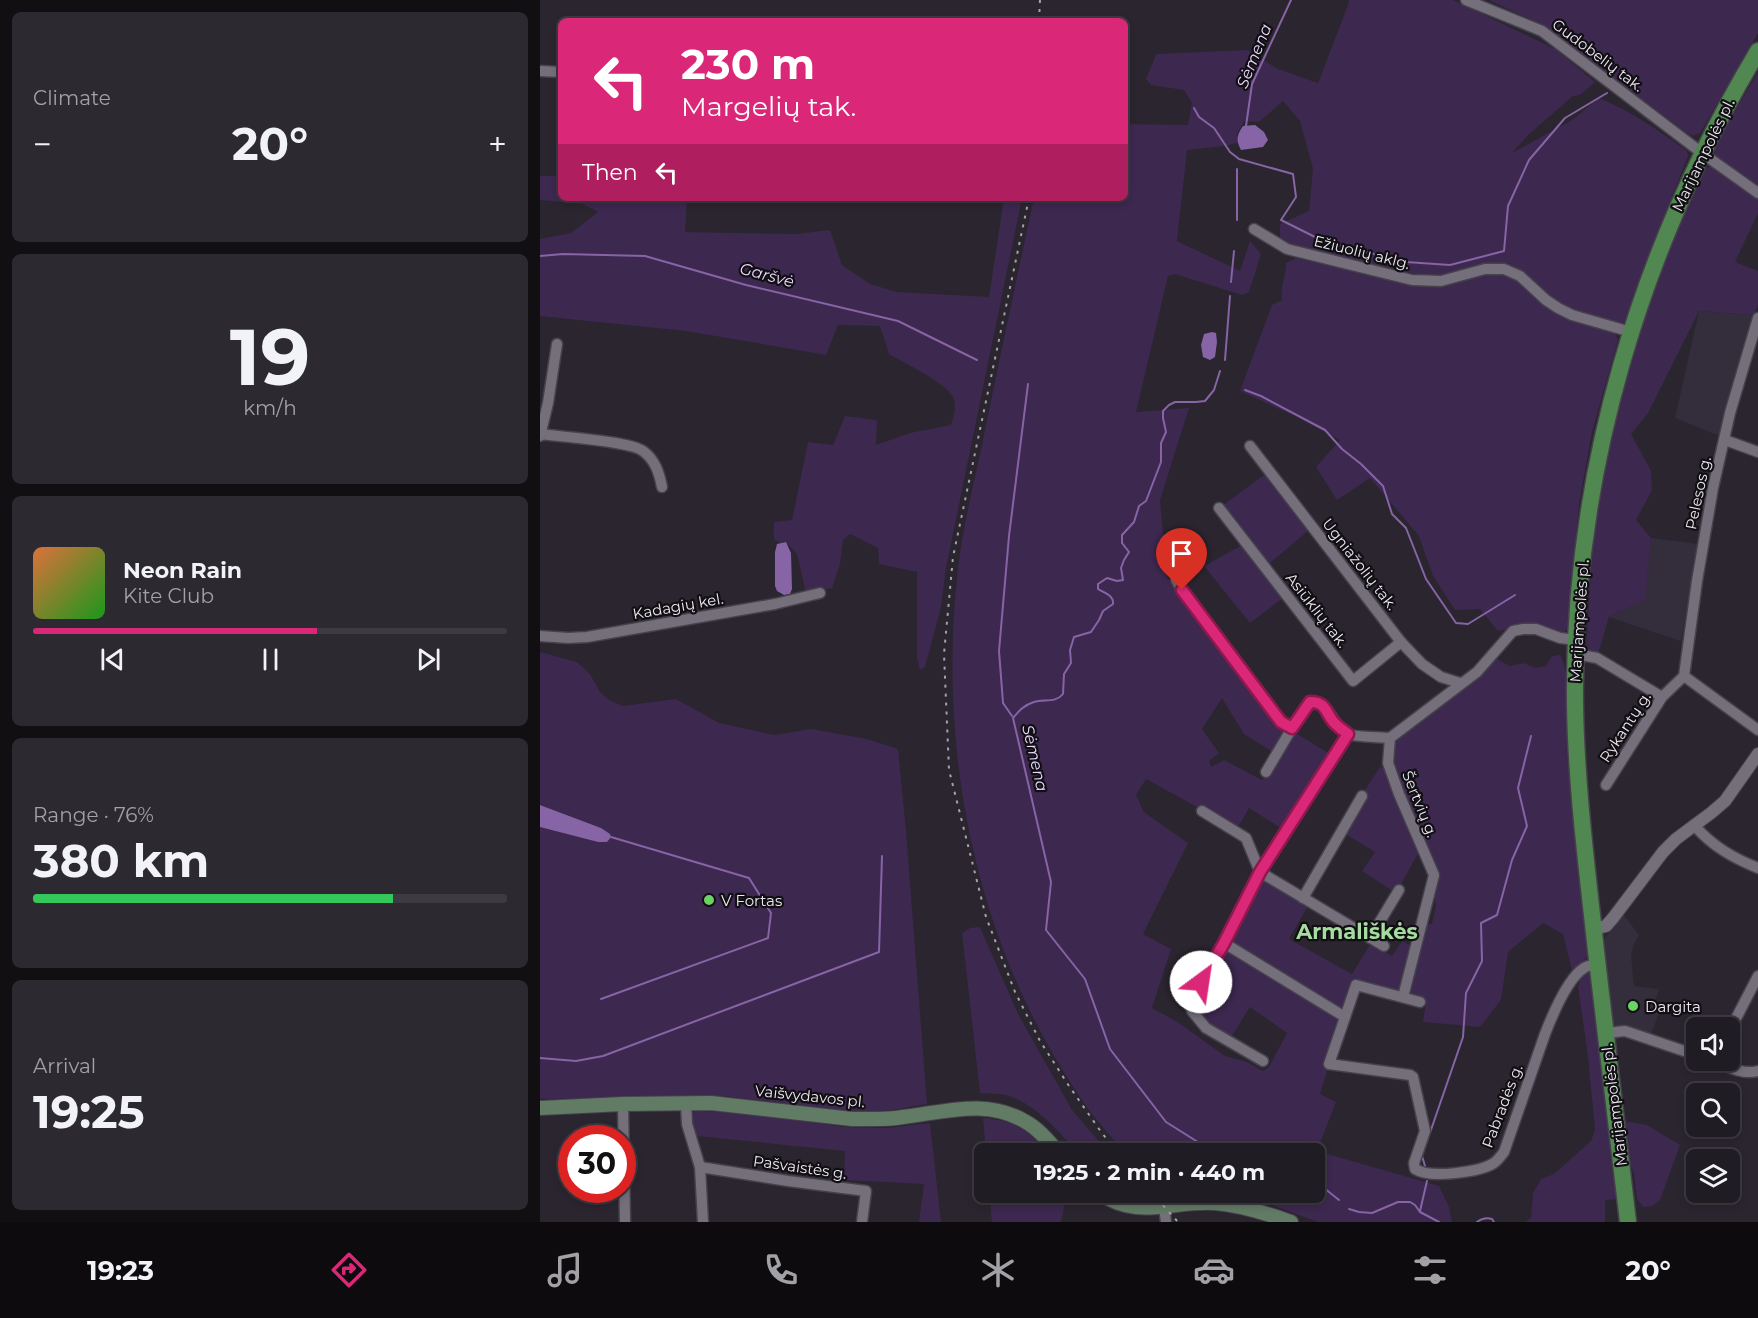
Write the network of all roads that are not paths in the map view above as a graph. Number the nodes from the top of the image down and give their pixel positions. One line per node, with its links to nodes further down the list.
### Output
1 (1466, 0): 5 (street, Gudobelių tak.)
2 (1758, 51): 5 (main road, Marijampolės pl.)
3 (540, 71): 4 (street)
4 (558, 72)
5 (1702, 153): 6 (street, Gudobelių tak.); 9 (main road, Marijampolės pl.)
6 (1758, 193)
7 (1254, 230): 9 (street, Ežiuolių aklg.)
8 (1758, 318): 12 (street, Pelesos g.)
9 (1631, 332): 21 (main road, Marijampolės pl.)
10 (557, 344): 11 (street)
11 (540, 435): 15 (street)
12 (1725, 440): 14 (street); 22 (street, Pelesos g.)
13 (1250, 446): 20 (street, Ugniažolių tak.)
14 (1758, 452)
15 (662, 487)
16 (1219, 508): 20 (street, Asiūklių tak.)
17 (1176, 580): 25 (street)
18 (820, 593): 19 (street, Kadagių kel.)
19 (540, 636)
20 (1401, 642): 23 (street, Ugniažolių tak.)
21 (1576, 647): 23 (street); 24 (street); 39 (main road, Marijampolės pl.)
22 (1684, 676): 24 (street, Rykantų g.); 26 (street)
23 (1460, 683): 28 (street)
24 (1662, 697): 31 (street, Rykantų g.)
25 (1292, 728): 27 (street); 30 (street)
26 (1758, 730)
27 (1348, 734): 28 (street); 36 (street)
28 (1390, 738): 45 (street, Šertvių g.)
29 (1758, 753): 34 (street)
30 (1266, 772)
31 (1606, 785)
32 (1362, 796): 38 (street)
33 (1202, 811): 36 (street)
34 (1694, 825): 35 (street); 39 (street)
35 (1758, 868)
36 (1260, 872): 38 (street); 41 (street)
37 (1399, 890): 40 (street)
38 (1303, 898): 40 (street)
39 (1594, 929): 43 (main road, Marijampolės pl.)
40 (1370, 938): 42 (street)
41 (1224, 943): 47 (street); 51 (street)
42 (1384, 946)
43 (1598, 964): 47 (street, Pabradės g.); 49 (main road, Marijampolės pl.)
44 (1758, 976): 48 (street)
45 (1403, 997): 46 (street); 47 (street)
46 (1420, 1002)
47 (1345, 1017)
48 (1737, 1017)
49 (1606, 1033): 50 (street); 66 (main road, Marijampolės pl.)
50 (1686, 1052)
51 (1263, 1061)
52 (1737, 1071): 53 (street)
53 (1758, 1071)
54 (686, 1103): 55 (main road, Vaišvydavos pl.); 57 (main road, Vaišvydavos pl.); 58 (street)
55 (623, 1104): 56 (main road, Vaišvydavos pl.); 61 (street)
56 (540, 1108)
57 (1049, 1143)
58 (700, 1167): 62 (street); 63 (street, Pašvaistės g.)
59 (1117, 1203): 60 (main road)
60 (1164, 1207): 64 (street); 65 (main road)
61 (625, 1222)
62 (703, 1222)
63 (862, 1222)
64 (1166, 1222)
65 (1291, 1222)
66 (1628, 1222)

